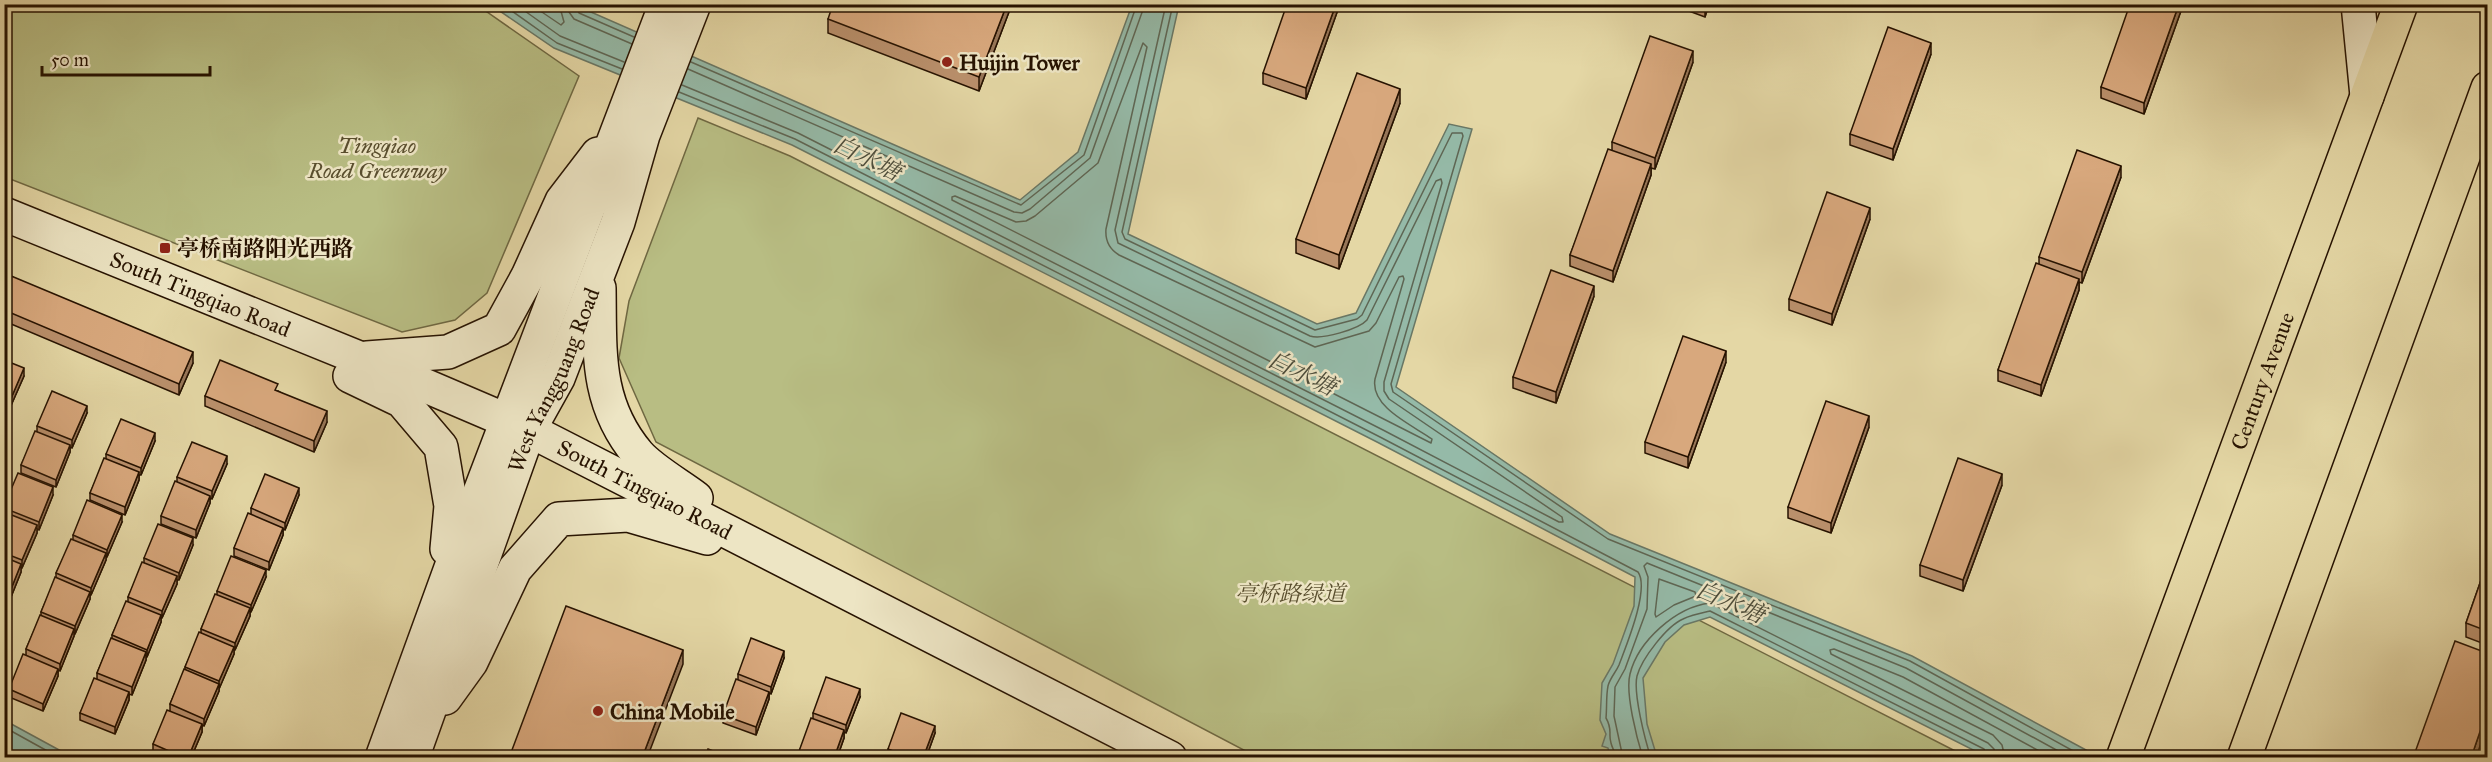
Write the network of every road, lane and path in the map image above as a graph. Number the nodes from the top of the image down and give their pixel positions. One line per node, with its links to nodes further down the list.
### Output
1 (666, 4): 7 (street, West Yangguang Road)
2 (693, 4): 7 (street, West Yangguang Road)
3 (2358, 4): 6 (street)
4 (2401, 4): 6 (main road, Century Avenue)
5 (2487, 88): 10 (main road)
6 (2367, 96): 18 (main road, Century Avenue)
7 (631, 131): 11 (street, West Yangguang Road); 13 (street); 14 (street, West Yangguang Road)
8 (2487, 134): 10 (street)
9 (4, 214): 12 (street, South Tingqiao Road)
10 (2435, 232): 21 (main road)
11 (599, 271): 14 (street, West Yangguang Road); 15 (street)
12 (298, 333): 13 (street, South Tingqiao Road); 16 (street)
13 (362, 359): 14 (street, South Tingqiao Road)
14 (519, 426): 15 (street, South Tingqiao Road); 16 (street, West Yangguang Road); 17 (street, West Yangguang Road)
15 (786, 561): 17 (street); 20 (street, South Tingqiao Road)
16 (444, 589): 19 (street, West Yangguang Road)
17 (417, 745)
18 (2123, 757)
19 (382, 758)
20 (1170, 758)
21 (2244, 758)

